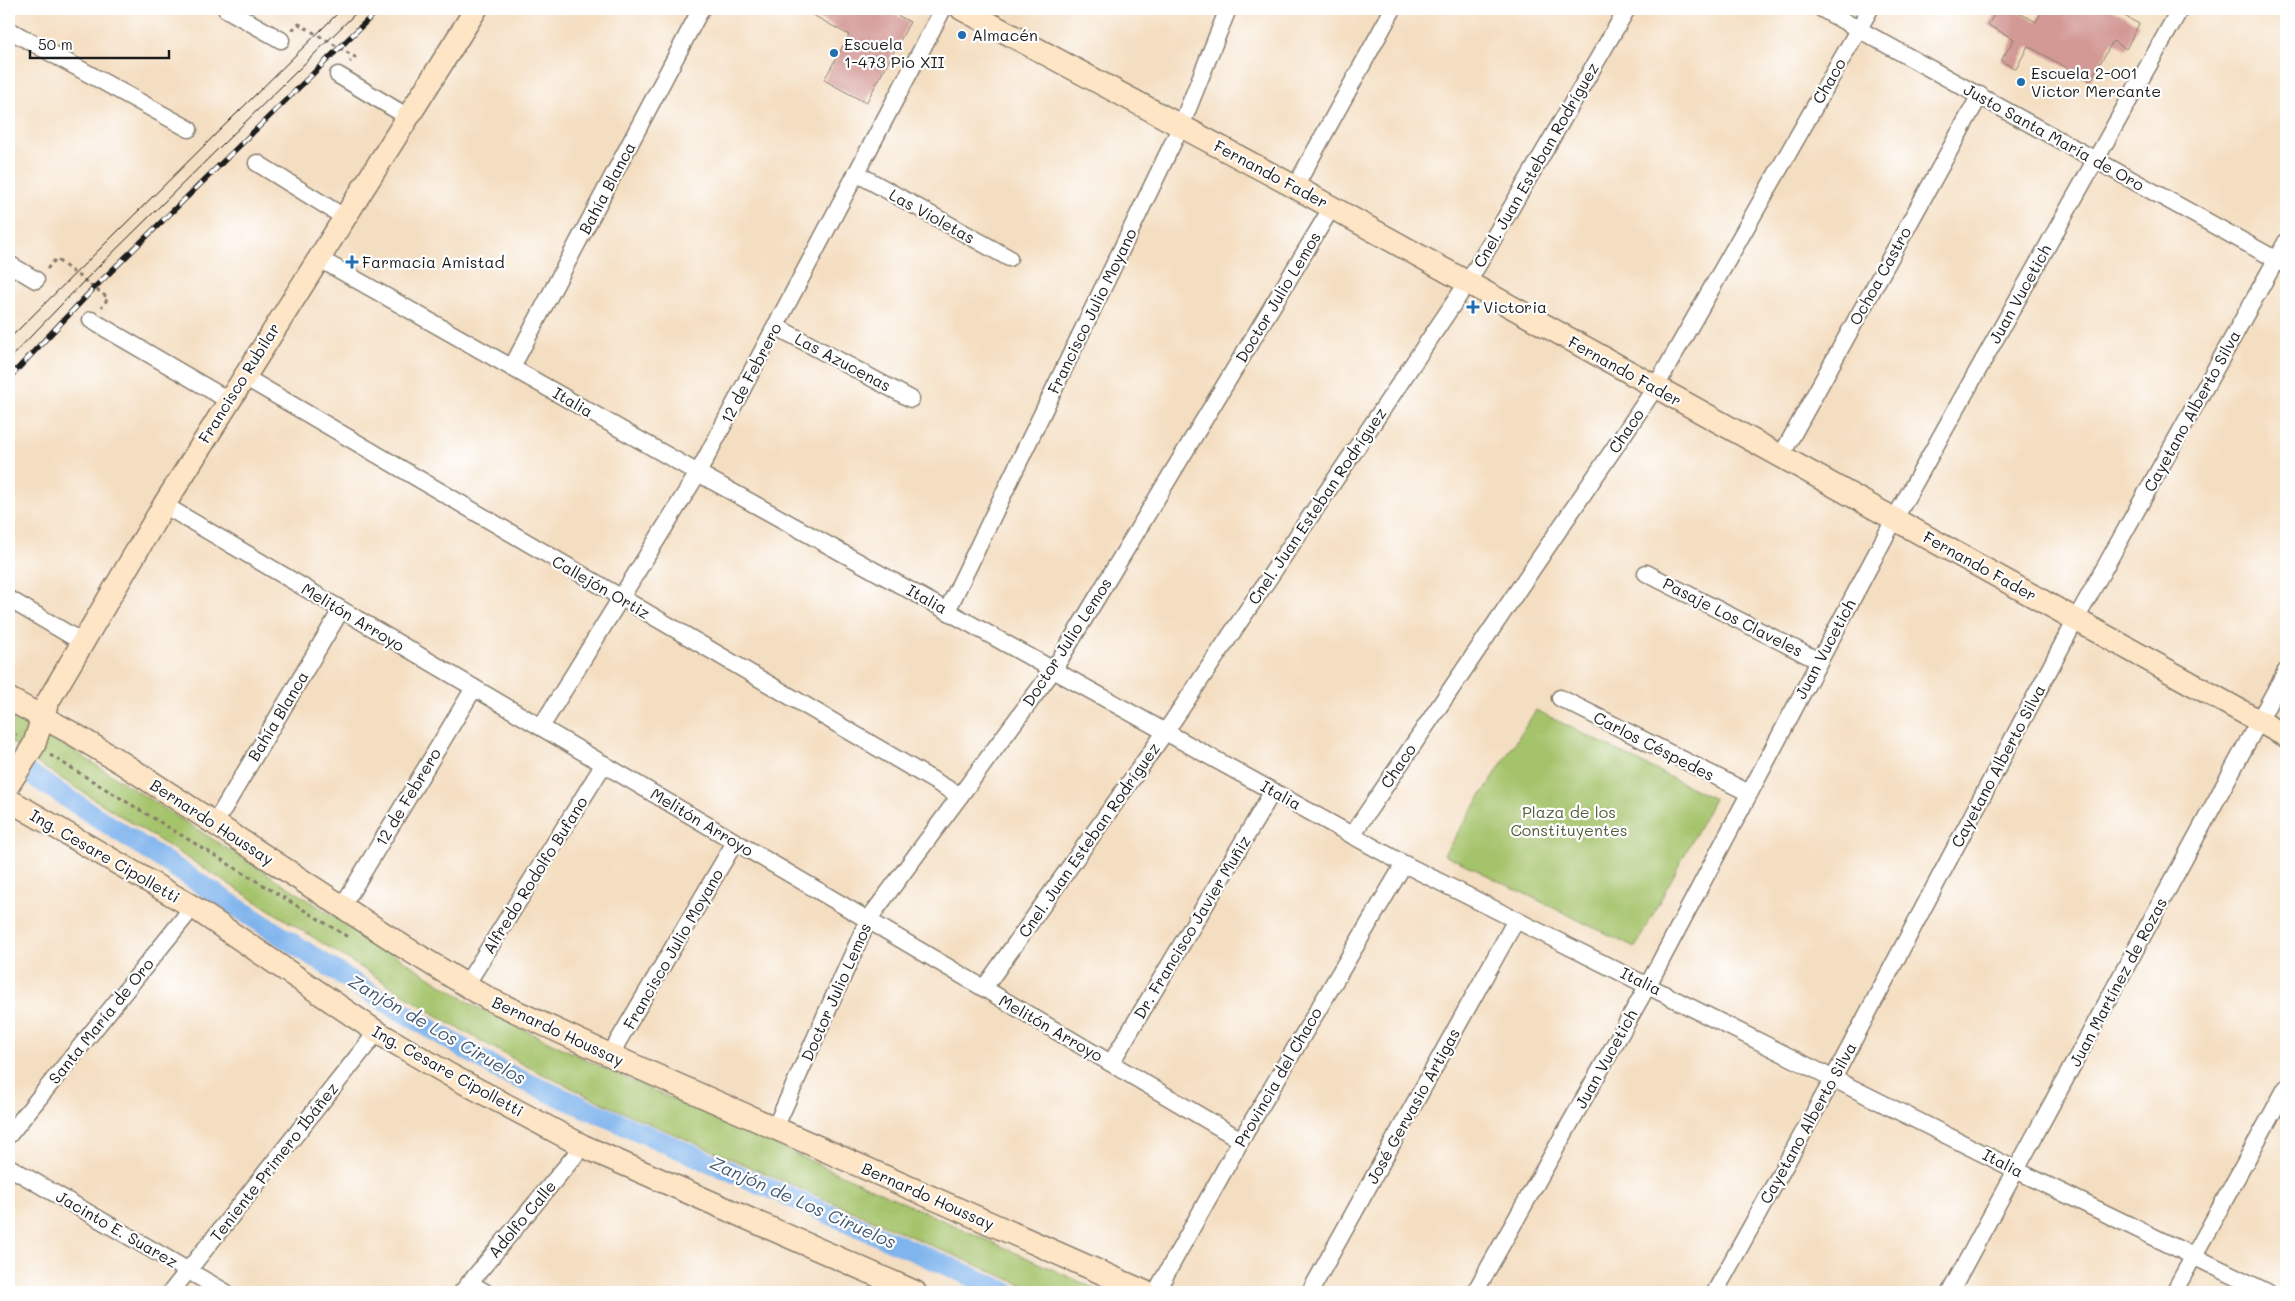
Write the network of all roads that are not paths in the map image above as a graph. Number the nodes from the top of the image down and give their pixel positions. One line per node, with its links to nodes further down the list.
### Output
1 (226, 9): 14 (street)
2 (476, 9): 17 (street, Francisco Rubilar)
3 (701, 9): 35 (street, Bahía Blanca)
4 (943, 9): 22 (street, 12 de Febrero)
5 (962, 9): 18 (street, Fernando Fader)
6 (1228, 9): 18 (street, Francisco Julio Moyano)
7 (1393, 9): 23 (street)
8 (1627, 9): 32 (street, Cnel. Juan Esteban Rodríguez)
9 (1822, 9): 12 (street, Justo Santa María de Oro)
10 (1870, 9): 12 (street, Chaco)
11 (2180, 9): 20 (street, Juan Vucetich)
12 (1859, 29): 16 (street, Justo Santa María de Oro); 37 (street, Chaco)
13 (9, 30): 19 (street)
14 (281, 40)
15 (338, 75): 17 (street)
16 (1980, 95): 20 (street, Justo Santa María de Oro); 40 (street, Ochoa Castro)
17 (408, 117): 25 (street, Francisco Rubilar)
18 (1181, 126): 23 (street, Fernando Fader); 48 (street, Francisco Julio Moyano)
19 (189, 129)
20 (2096, 159): 29 (street, Justo Santa María de Oro); 43 (street, Juan Vucetich)
21 (257, 163): 25 (street)
22 (856, 174): 28 (street, Las Violetas); 34 (street, 12 de Febrero)
23 (1295, 187): 24 (street, Fernando Fader)
24 (1332, 207): 32 (street, Fernando Fader); 52 (street, Doctor Julio Lemos)
25 (344, 217): 27 (street, Francisco Rubilar)
26 (2286, 242): 29 (street, Cayetano Alberto Silva)
27 (318, 258): 35 (street, Italia); 36 (street, Francisco Rubilar)
28 (1009, 258)
29 (2282, 262): 49 (street, Cayetano Alberto Silva)
30 (9, 264): 31 (street)
31 (36, 280)
32 (1468, 282): 37 (street, Fernando Fader); 60 (street, Cnel. Juan Esteban Rodríguez)
33 (91, 320): 39 (street)
34 (776, 326): 38 (street, Las Azucenas); 41 (street, 12 de Febrero)
35 (512, 367): 41 (street, Italia)
36 (243, 376): 39 (street, Francisco Rubilar); 46 (street, Callejón Ortiz)
37 (1655, 388): 40 (street, Fernando Fader); 69 (street, Chaco)
38 (911, 399)
39 (228, 400): 42 (street, Francisco Rubilar)
40 (1781, 456): 43 (street, Fernando Fader)
41 (698, 474): 46 (street, 12 de Febrero); 48 (street, Italia)
42 (164, 505): 47 (street, Melitón Arroyo); 50 (street, Francisco Rubilar)
43 (1894, 520): 49 (street, Fernando Fader); 51 (street, Juan Vucetich)
44 (1646, 573): 51 (street, Pasaje Los Claveles)
45 (9, 599): 50 (street)
46 (622, 599): 59 (street, 12 de Febrero); 66 (street, Callejón Ortiz)
47 (342, 610): 54 (street, Melitón Arroyo); 68 (street, Bahía Blanca)
48 (947, 610): 52 (street, Italia)
49 (2076, 619): 58 (street, Fernando Fader); 82 (street, Cayetano Alberto Silva)
50 (82, 642): 57 (street, Francisco Rubilar)
51 (1819, 661): 65 (street, Juan Vucetich)
52 (1054, 669): 60 (street, Italia); 66 (street, Doctor Julio Lemos)
53 (2286, 671): 58 (street, Juan Martínez de Rozas)
54 (474, 688): 59 (street, Melitón Arroyo); 73 (street, 12 de Febrero)
55 (1560, 698): 65 (street, Carlos Céspedes)
56 (9, 699): 57 (street, Bernardo Houssay)
57 (43, 717): 63 (street, Francisco Rubilar); 68 (street, Bernardo Houssay)
58 (2259, 722): 61 (street, Fernando Fader); 89 (street, Juan Martínez de Rozas)
59 (541, 727): 62 (street, Melitón Arroyo)
60 (1166, 731): 64 (street, Italia); 78 (street, Cnel. Juan Esteban Rodríguez)
61 (2286, 736)
62 (604, 764): 70 (street, Melitón Arroyo); 76 (street, Alfredo Rodolfo Bufano)
63 (14, 776)
64 (1273, 791): 69 (street, Italia); 81 (street, Dr. Francisco Javier Muñiz)
65 (1749, 793): 77 (street, Juan Vucetich)
66 (960, 796): 74 (street, Doctor Julio Lemos)
67 (9, 800): 72 (street, Ing. Cesare Cipolletti)
68 (215, 823): 73 (street, Bernardo Houssay)
69 (1352, 835): 71 (street, Italia)
70 (736, 842): 74 (street, Melitón Arroyo); 80 (street, Francisco Julio Moyano)
71 (1404, 864): 75 (street, Italia); 86 (street, Provincia del Chaco)
72 (193, 907): 79 (street, Ing. Cesare Cipolletti); 85 (street, Santa María de Oro)
73 (342, 907): 76 (street, Bernardo Houssay)
74 (868, 920): 78 (street, Melitón Arroyo); 84 (street, Doctor Julio Lemos)
75 (1516, 920): 77 (street, Italia); 99 (street, José Gervasio Artigas)
76 (466, 985): 80 (street, Bernardo Houssay)
77 (1648, 985): 82 (street, Italia); 100 (street, Juan Vucetich)
78 (984, 988): 81 (street, Melitón Arroyo)
79 (377, 1032): 87 (street, Ing. Cesare Cipolletti); 91 (street, Teniente Primero Ibáñez)
80 (610, 1055): 84 (street, Bernardo Houssay)
81 (1111, 1063): 86 (street, Melitón Arroyo)
82 (1834, 1077): 89 (street, Italia); 101 (street, Cayetano Alberto Silva)
83 (2286, 1088): 90 (street)
84 (775, 1128): 97 (street, Bernardo Houssay)
85 (9, 1135)
86 (1241, 1140): 98 (street, Provincia del Chaco)
87 (583, 1146): 92 (street, Adolfo Calle); 96 (street, Ing. Cesare Cipolletti)
88 (9, 1167): 91 (street, Jacinto E. Suarez)
89 (2016, 1170): 90 (street, Italia); 102 (street, Juan Martínez de Rozas)
90 (2194, 1256): 103 (street); 104 (street, Italia)
91 (189, 1270): 93 (street, Teniente Primero Ibáñez); 94 (street, Jacinto E. Suarez)
92 (466, 1288): 95 (street)
93 (171, 1292)
94 (225, 1292)
95 (485, 1292)
96 (915, 1292)
97 (1145, 1292)
98 (1156, 1292)
99 (1310, 1292)
100 (1475, 1292)
101 (1715, 1292)
102 (1950, 1292)
103 (2174, 1292)
104 (2267, 1292)

